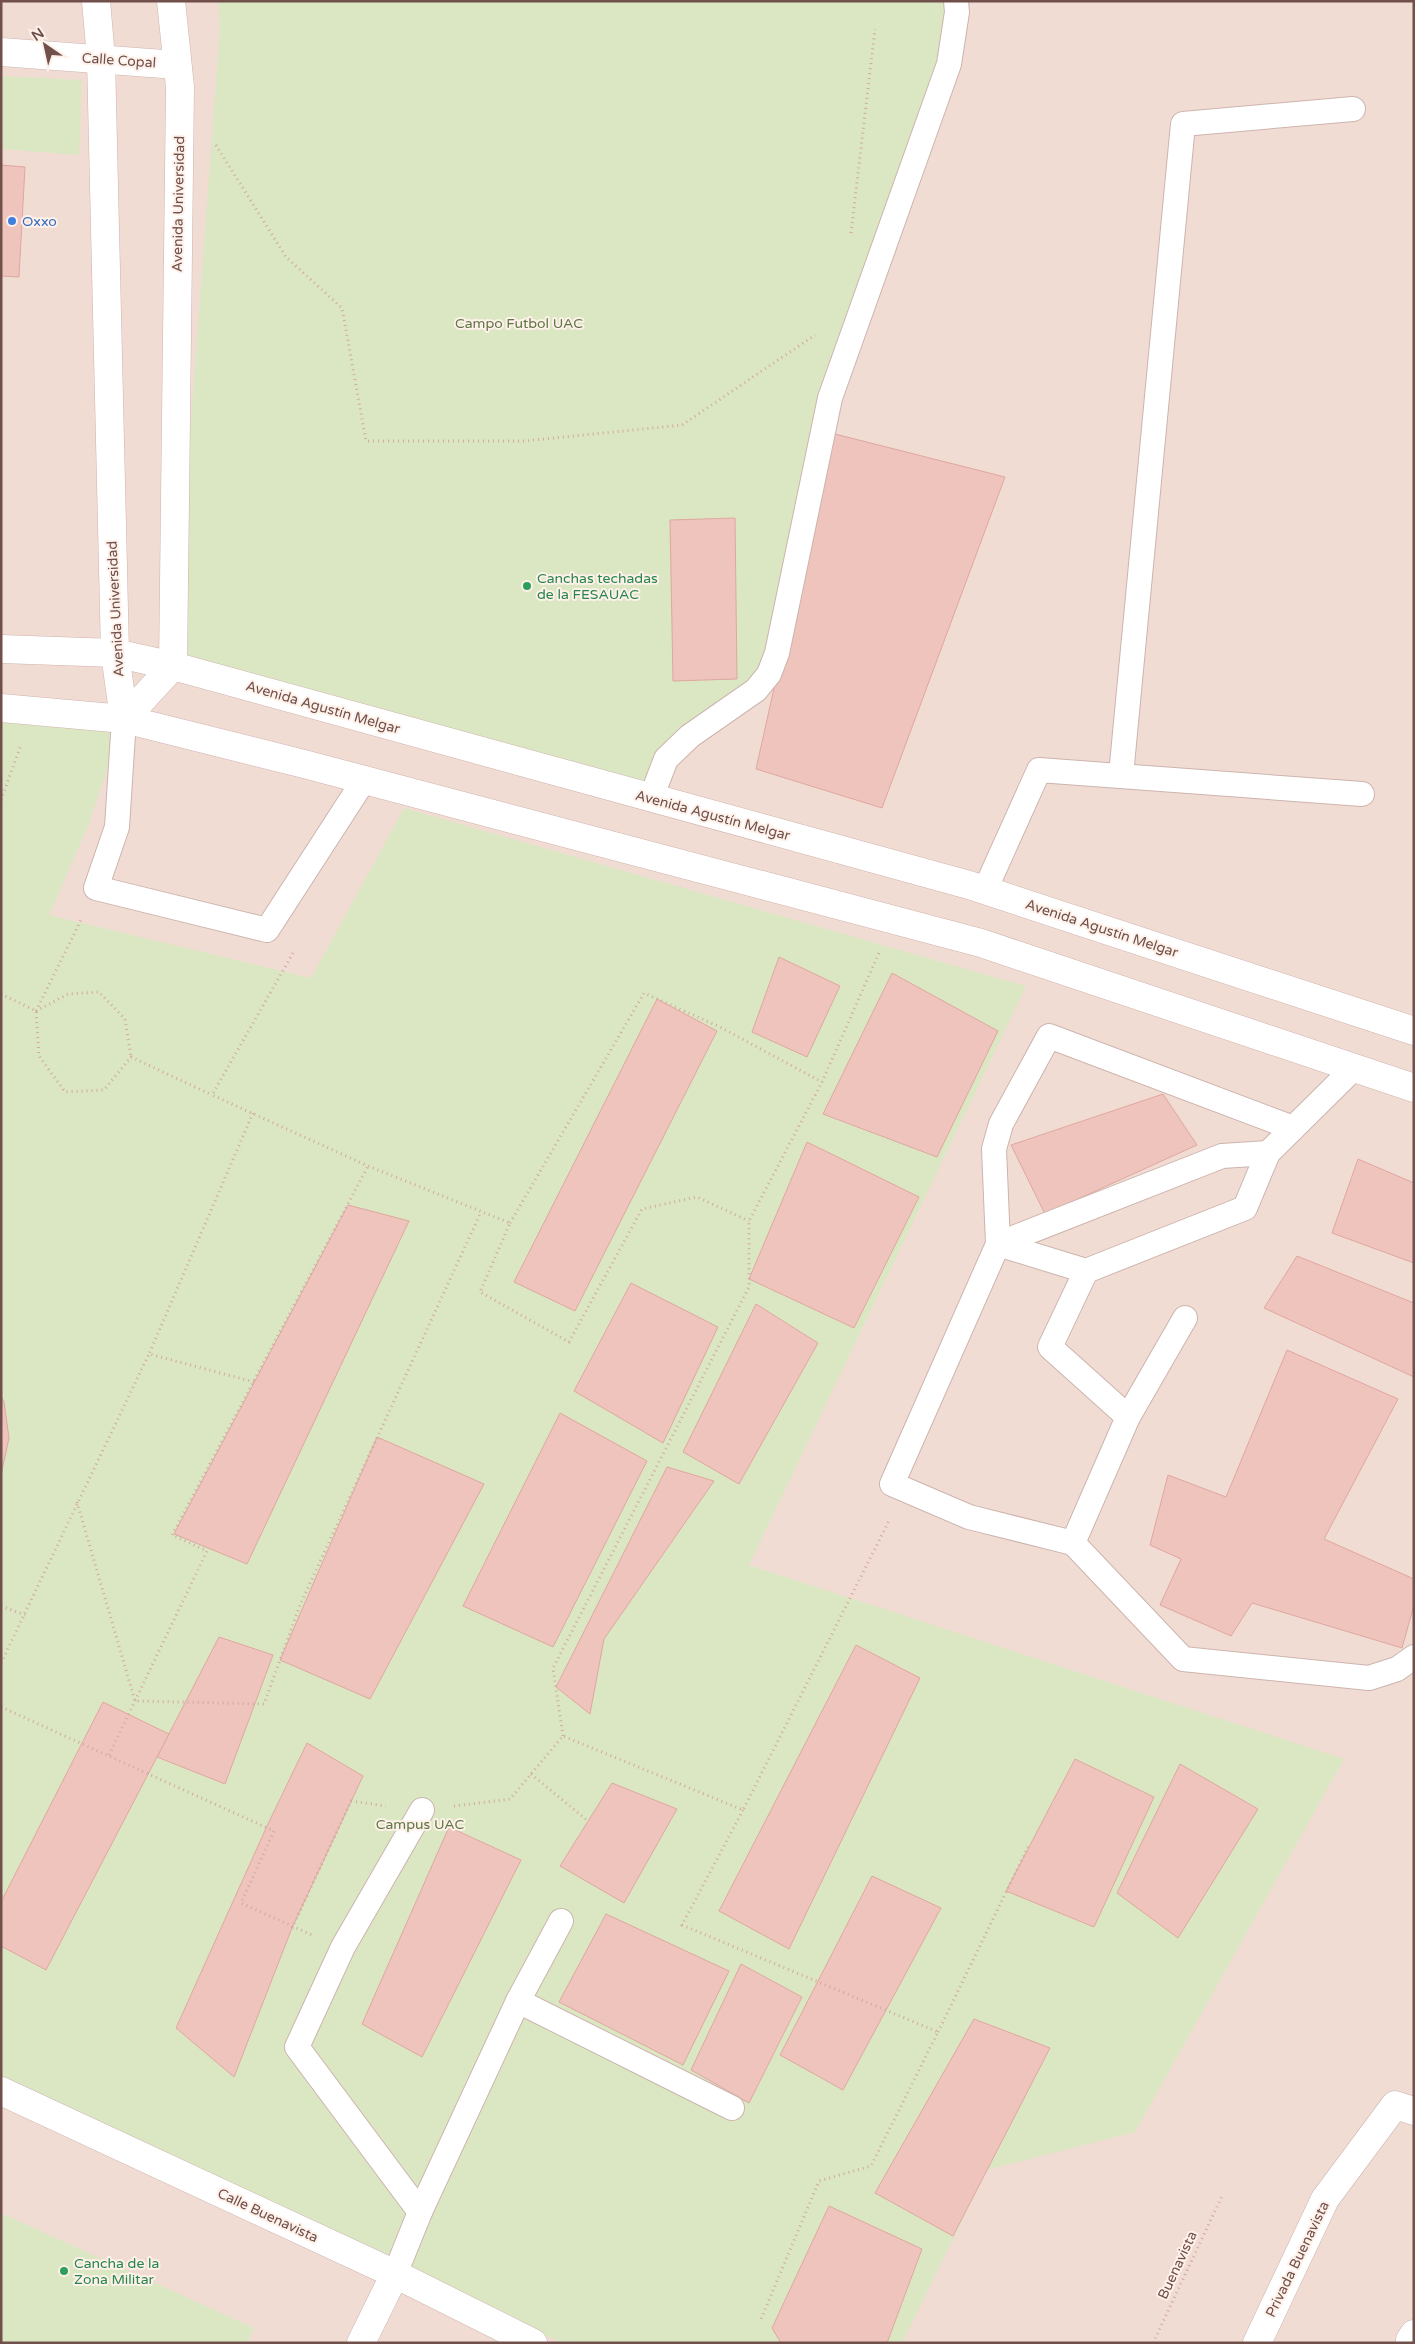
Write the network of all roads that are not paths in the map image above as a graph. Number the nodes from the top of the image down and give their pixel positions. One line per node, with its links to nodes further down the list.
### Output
1 (96, 1): 5 (main road, Avenida Universidad)
2 (171, 1): 6 (main road, Avenida Universidad)
3 (956, 1): 16 (lane)
4 (1, 52): 5 (main road, Calle Copal)
5 (101, 58): 6 (main road, Calle Copal); 9 (main road, Avenida Universidad)
6 (177, 65): 10 (main road, Avenida Universidad)
7 (1353, 109): 13 (lane)
8 (1, 649): 9 (main road, Avenida Agustín Melgar)
9 (115, 653): 10 (main road, Avenida Agustín Melgar); 12 (main road, Avenida Universidad)
10 (173, 666): 12 (main road); 16 (main road, Avenida Agustín Melgar)
11 (1, 708): 12 (main road)
12 (124, 719): 14 (main road); 14 (lane)
13 (1121, 775): 15 (lane); 17 (lane)
14 (364, 780): 19 (main road)
15 (1362, 794)
16 (651, 798): 17 (main road, Avenida Agustín Melgar)
17 (985, 890): 18 (main road, Avenida Agustín Melgar)
18 (1413, 1031)
19 (1354, 1068): 20 (main road); 21 (lane)
20 (1414, 1088)
21 (1294, 1128): 22 (lane); 23 (lane)
22 (1268, 1152): 23 (lane); 24 (lane)
23 (998, 1244): 24 (lane); 27 (lane)
24 (1086, 1271): 26 (lane)
25 (1185, 1318): 26 (lane)
26 (1128, 1417): 27 (lane)
27 (1073, 1543): 28 (lane)
28 (1414, 1658)
29 (422, 1810): 35 (lane)
30 (561, 1921): 31 (lane)
31 (518, 2001): 33 (lane); 35 (lane)
32 (1, 2091): 36 (main road, Calle Buenavista)
33 (732, 2108)
34 (1405, 2108): 39 (main road, Privada Buenavista)
35 (420, 2212): 36 (lane)
36 (394, 2274): 37 (main road); 38 (main road, Calle Buenavista)
37 (361, 2343)
38 (533, 2343)
39 (1257, 2343)

